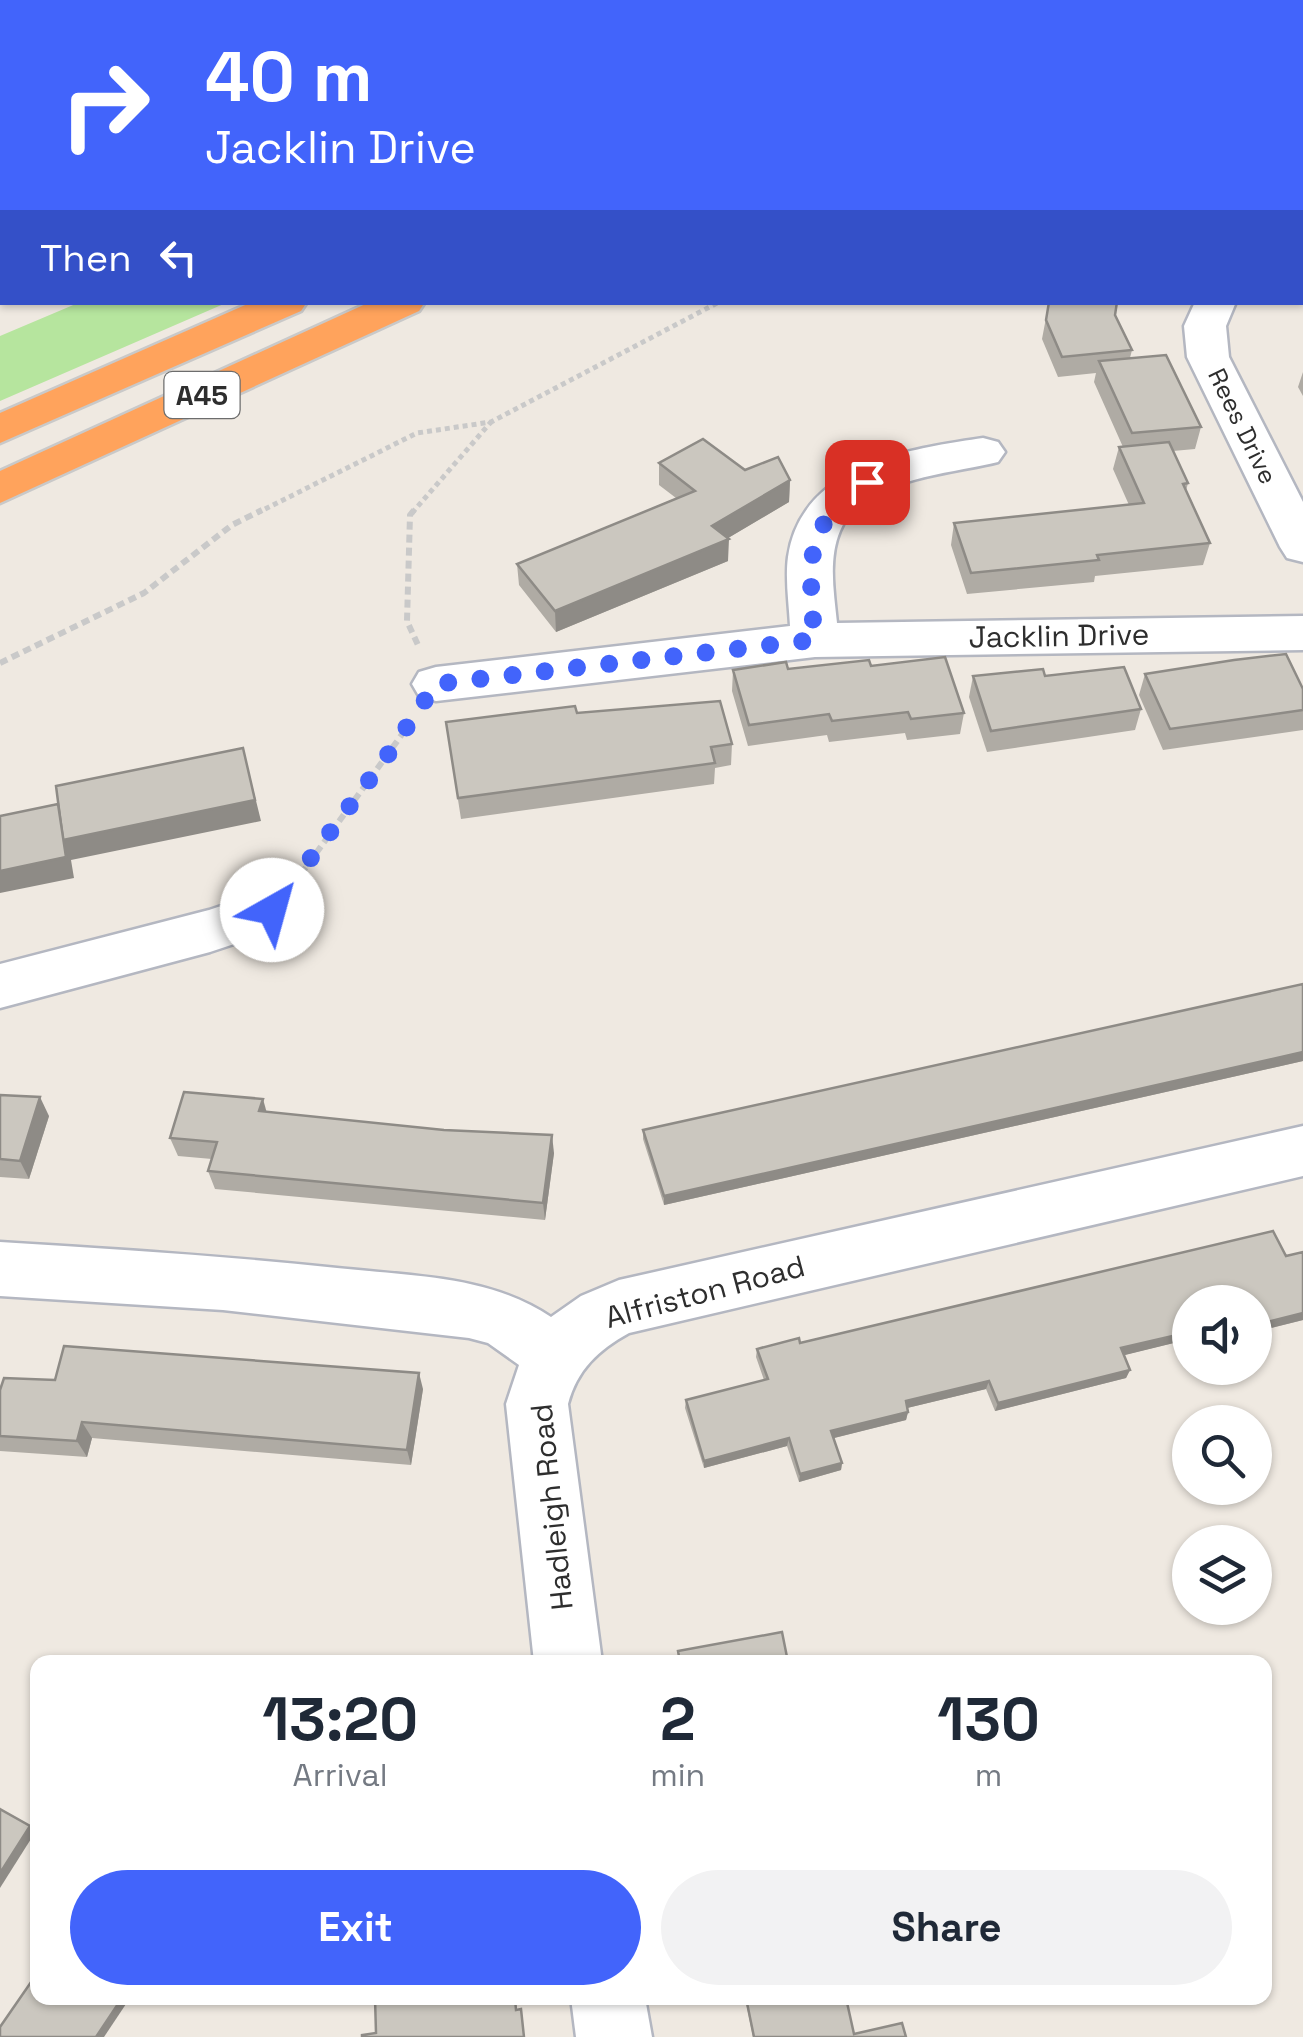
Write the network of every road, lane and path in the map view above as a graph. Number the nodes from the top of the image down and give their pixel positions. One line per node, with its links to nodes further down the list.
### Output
1 (280, 305): 6 (highway, A45)
2 (398, 305): 8 (highway, A45)
3 (714, 305): 5 (path)
4 (1214, 305): 9 (street, Rees Drive)
5 (491, 422): 12 (path); 13 (path)
6 (0, 430)
7 (982, 452): 11 (street)
8 (0, 488)
9 (1303, 547)
10 (1303, 633): 11 (street, Jacklin Drive)
11 (814, 640): 13 (street, Jacklin Drive)
12 (0, 663)
13 (436, 684): 14 (path)
14 (272, 910): 15 (street)
15 (0, 986)
16 (1303, 1151): 18 (street, Alfriston Road)
17 (0, 1270): 18 (street)
18 (554, 1354): 19 (street, Hadleigh Road)
19 (567, 1655)
20 (609, 2005): 21 (street)
21 (614, 2037)

